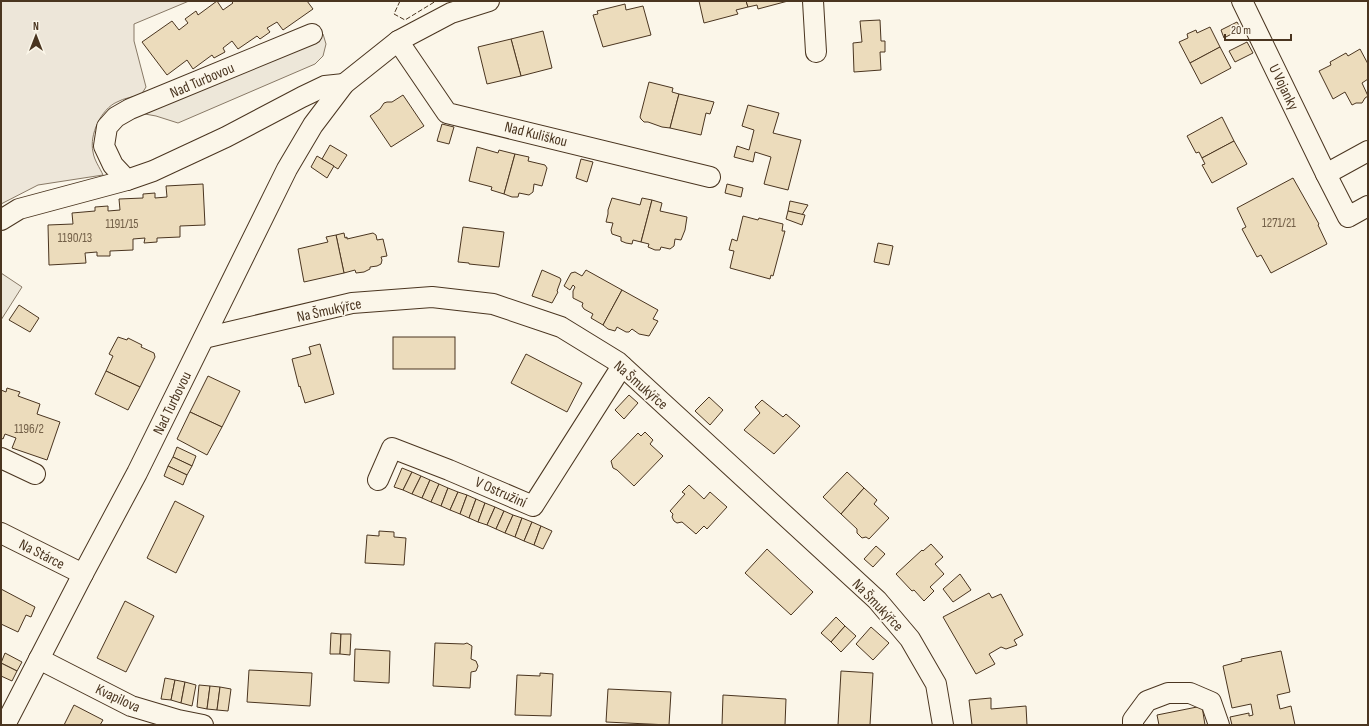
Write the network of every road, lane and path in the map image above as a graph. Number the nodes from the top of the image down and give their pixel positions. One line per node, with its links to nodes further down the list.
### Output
1 (489, 1): 5 (street, Nad Turbovou)
2 (813, 1): 6 (street)
3 (1242, 1): 9 (street, U Vojanky)
4 (312, 34): 11 (street, Nad Turbovou)
5 (398, 41): 7 (street, Nad Turbovou); 10 (street, Nad Kuliškou)
6 (816, 52)
7 (344, 84): 11 (street); 14 (street, Nad Turbovou)
8 (1368, 151): 9 (street)
9 (1326, 174): 12 (street, U Vojanky)
10 (710, 177)
11 (127, 180): 13 (street)
12 (1368, 206)
13 (1, 220)
14 (204, 338): 15 (street, Na Šmukýřce); 20 (street, Nad Turbovou)
15 (622, 366): 18 (street, V Ostružiní); 24 (street, Na Šmukýřce)
16 (1, 458): 17 (street)
17 (35, 474)
18 (378, 480)
19 (1, 533): 20 (street, Na Stárce)
20 (83, 574): 21 (street, Nad Turbovou)
21 (39, 659): 22 (street, Nad Turbovou); 23 (street, Kvapilova)
22 (5, 725)
23 (203, 725)
24 (944, 725)
25 (1133, 725): 26 (street)
26 (1219, 725)

